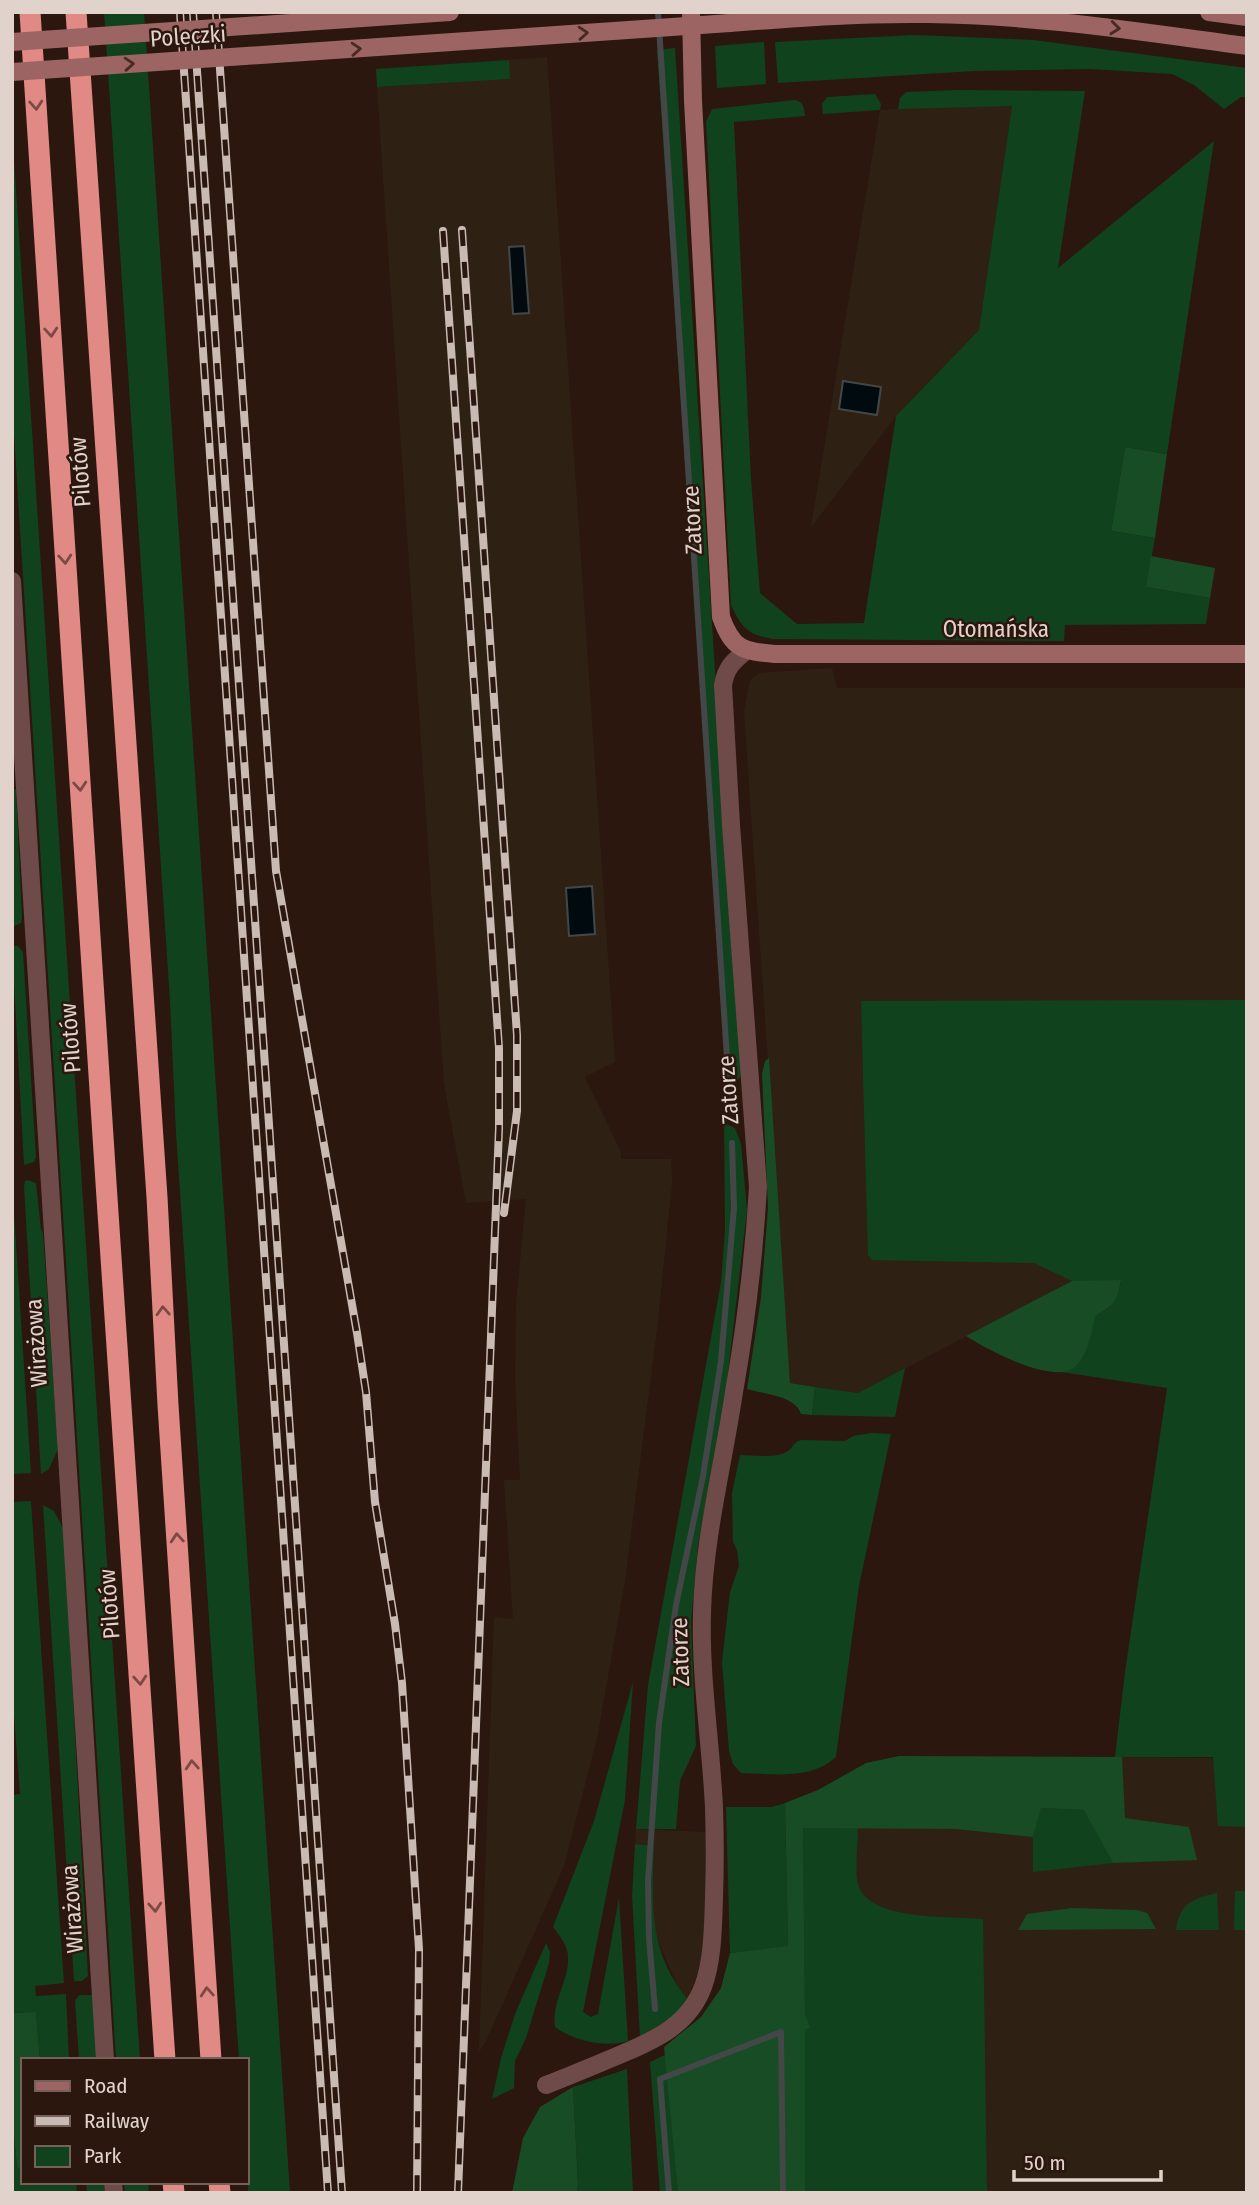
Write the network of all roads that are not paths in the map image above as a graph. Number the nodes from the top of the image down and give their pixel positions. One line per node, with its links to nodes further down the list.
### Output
1 (30, 12): 14 (highway, Pilotów, one-way to 14)
2 (76, 12): 15 (highway, Pilotów, one-way to 2)
3 (450, 12): 7 (main road, Poleczki, bridge)
4 (691, 12): 11 (main road, Zatorze)
5 (1209, 12): 6 (main road)
6 (1247, 18)
7 (12, 42)
8 (1247, 46): 9 (main road, Poleczki, one-way to 8, bridge)
9 (12, 72)
10 (12, 581): 13 (street, Wirażowa)
11 (746, 651): 12 (main road, Otomańska); 16 (street, Zatorze)
12 (1247, 654)
13 (106, 2058)
14 (165, 2058)
15 (211, 2058)
16 (546, 2085)

